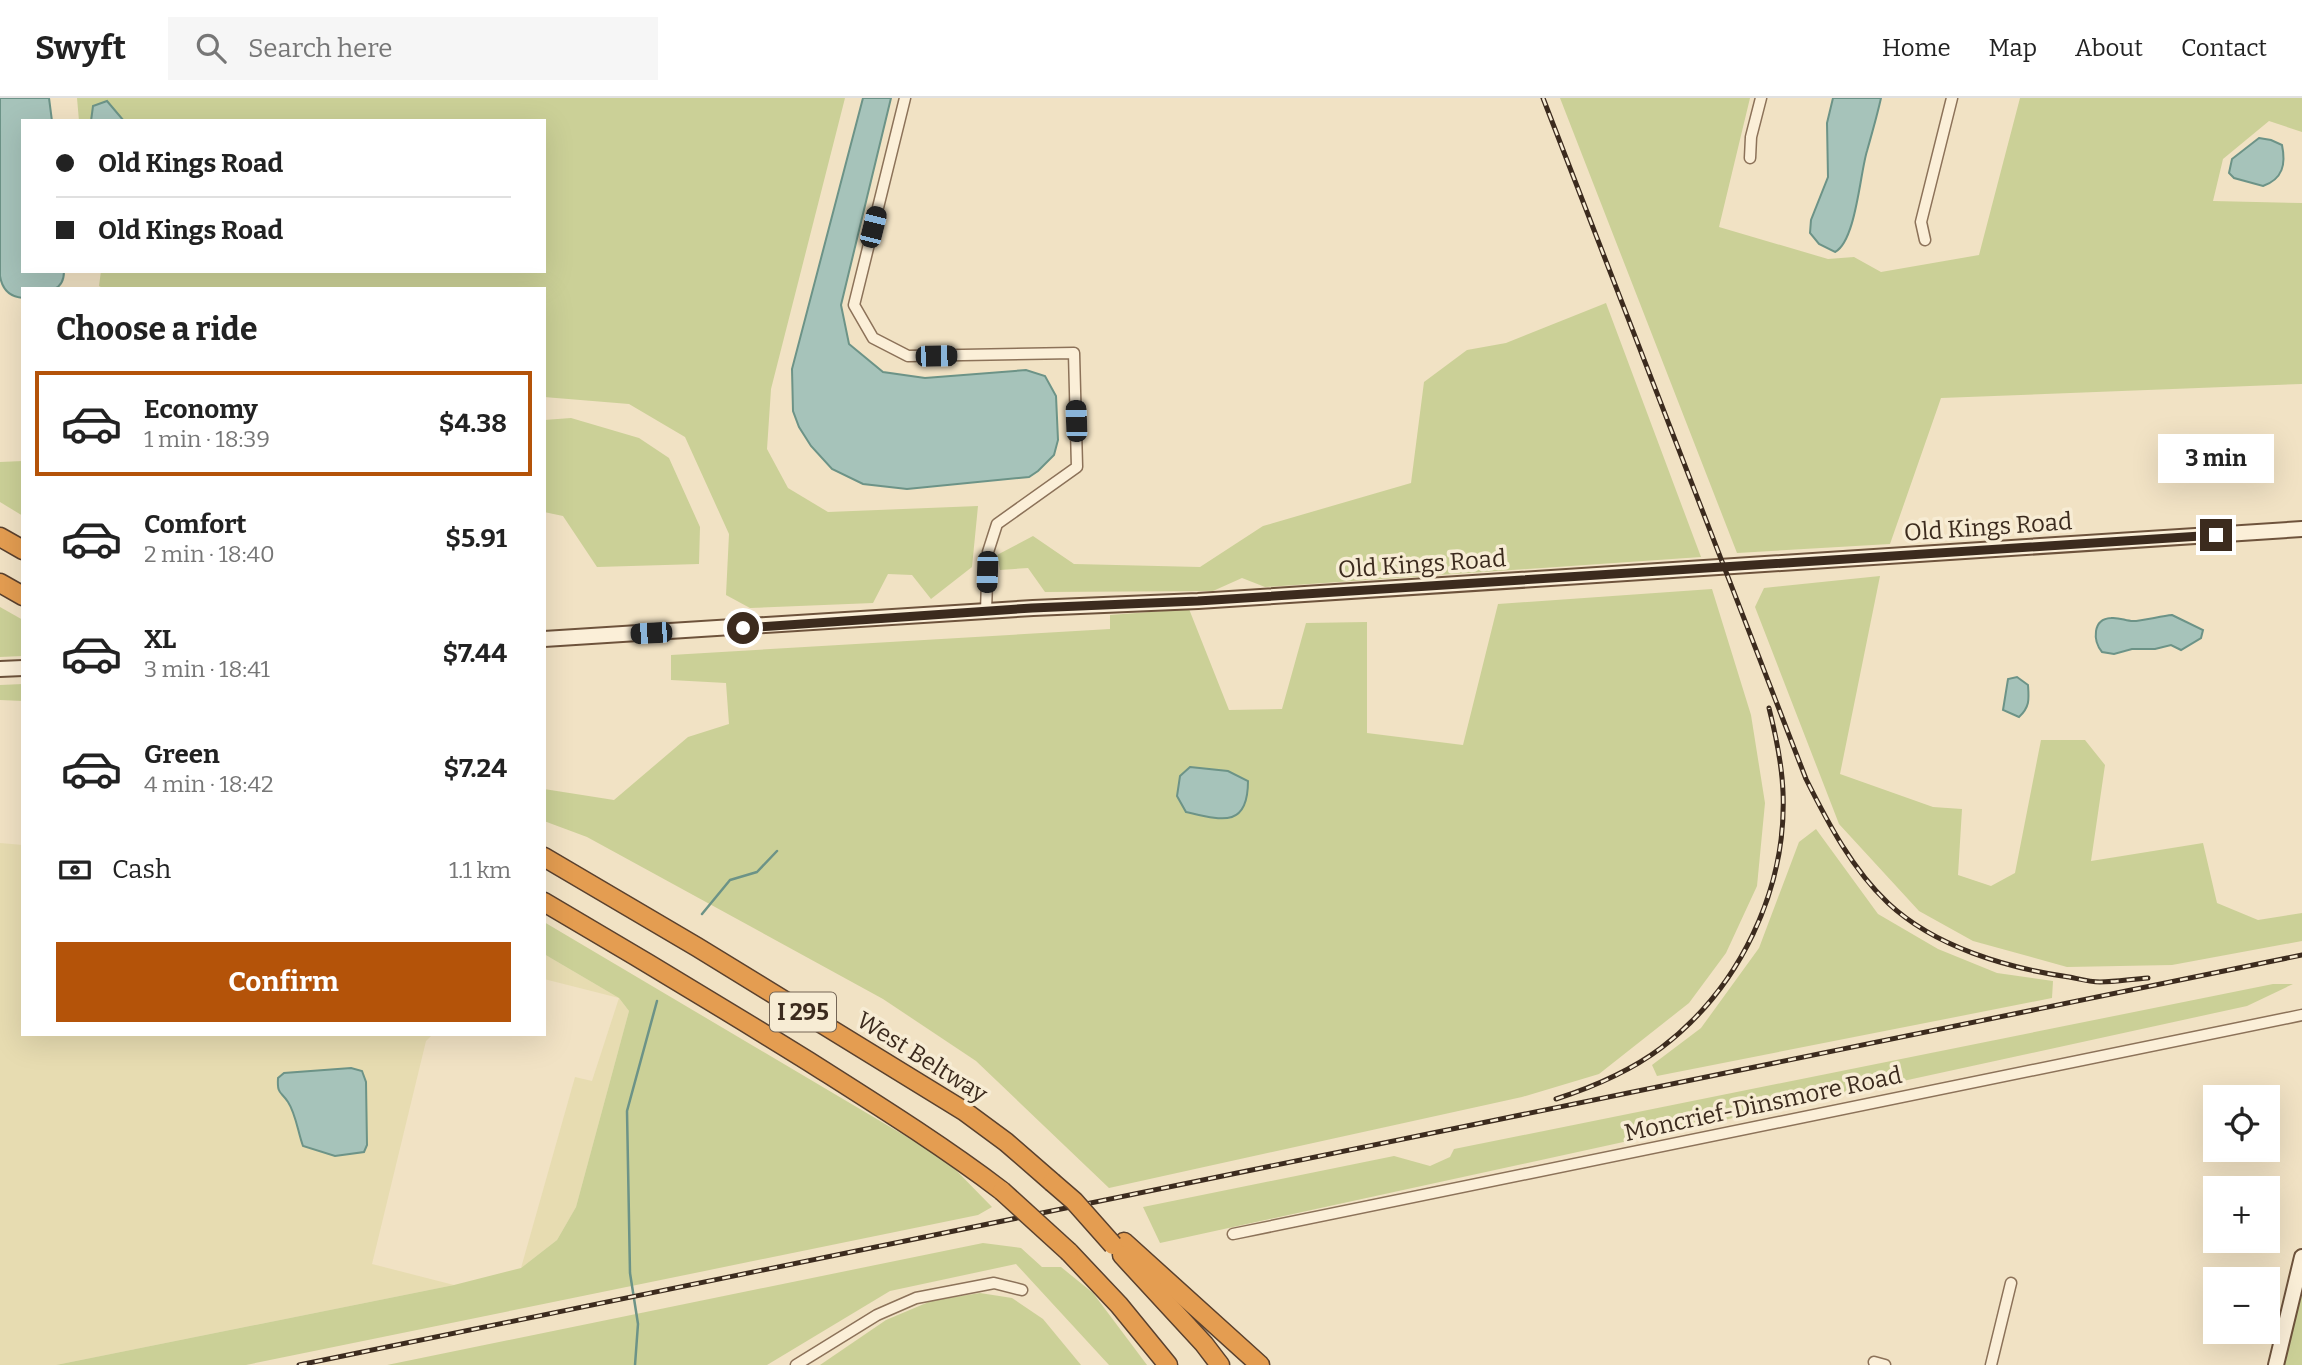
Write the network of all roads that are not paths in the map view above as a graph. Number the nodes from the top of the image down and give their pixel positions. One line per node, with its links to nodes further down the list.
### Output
1 (905, 98): 11 (street)
2 (1761, 98): 4 (street)
3 (1952, 98): 5 (street)
4 (1750, 158)
5 (1925, 240)
6 (2302, 529): 11 (street, Old Kings Road)
7 (0, 537): 8 (highway)
8 (21, 549)
9 (0, 583): 10 (highway)
10 (21, 595)
11 (986, 611): 12 (street, Old Kings Road)
12 (546, 639)
13 (21, 668): 14 (street)
14 (0, 669)
15 (546, 858): 19 (highway, West Beltway / I 295, bridge)
16 (546, 903): 23 (highway, I 295, bridge)
17 (2302, 1015): 18 (street, Moncrief-Dinsmore Road)
18 (1233, 1234)
19 (1119, 1244): 25 (highway, West Beltway / I 295); 26 (highway)
20 (2302, 1257): 28 (street)
21 (2011, 1283): 27 (street)
22 (1023, 1290): 24 (street)
23 (1167, 1364)
24 (796, 1365)
25 (1220, 1365)
26 (1260, 1365)
27 (1991, 1365)
28 (2276, 1365)

